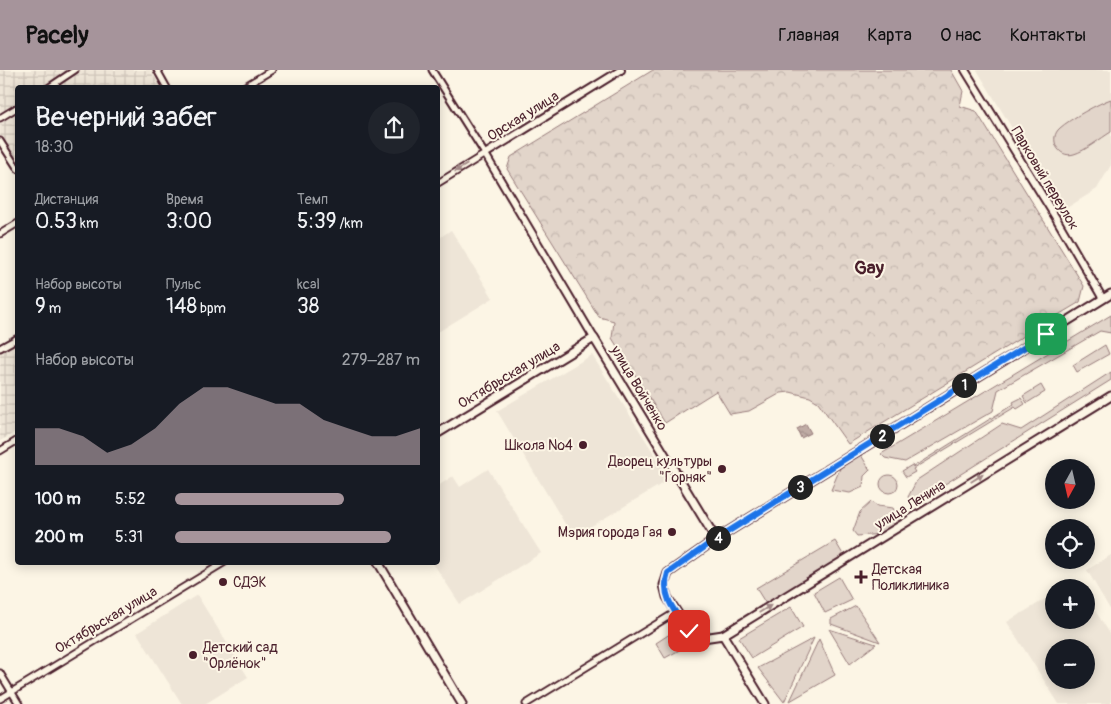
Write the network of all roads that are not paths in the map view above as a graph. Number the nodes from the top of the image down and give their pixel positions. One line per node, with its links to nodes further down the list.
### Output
1 (75, 70): 7 (street)
2 (157, 70): 8 (street)
3 (272, 70): 9 (street)
4 (432, 70): 13 (street, улица Войченко)
5 (621, 70): 13 (street, Орская улица)
6 (965, 70): 19 (street, Парковый переулок)
7 (52, 85)
8 (166, 85)
9 (247, 85)
10 (15, 109): 11 (street)
11 (0, 118)
12 (0, 141): 14 (street)
13 (485, 154): 15 (street, Орская улица, one-way to 15); 20 (street, улица Войченко)
14 (15, 164)
15 (440, 182)
16 (15, 225): 17 (street)
17 (0, 234)
18 (1111, 294): 19 (main road)
19 (1103, 299): 27 (main road)
20 (594, 338): 24 (main road, Октябрьская улица); 27 (main road, улица Войченко)
21 (15, 340): 22 (street)
22 (0, 348)
23 (1111, 396): 31 (main road, улица Ленина, one-way to 23)
24 (440, 432)
25 (15, 442): 26 (street)
26 (0, 451)
27 (716, 539): 30 (main road)
28 (220, 565): 33 (street, Октябрьская улица)
29 (380, 565): 36 (main road)
30 (676, 612): 31 (main road); 37 (street)
31 (723, 635): 38 (main road)
32 (0, 673): 33 (street)
33 (12, 692): 34 (street, Октябрьская улица); 35 (street)
34 (0, 699)
35 (19, 704)
36 (462, 704)
37 (526, 704)
38 (765, 704)

